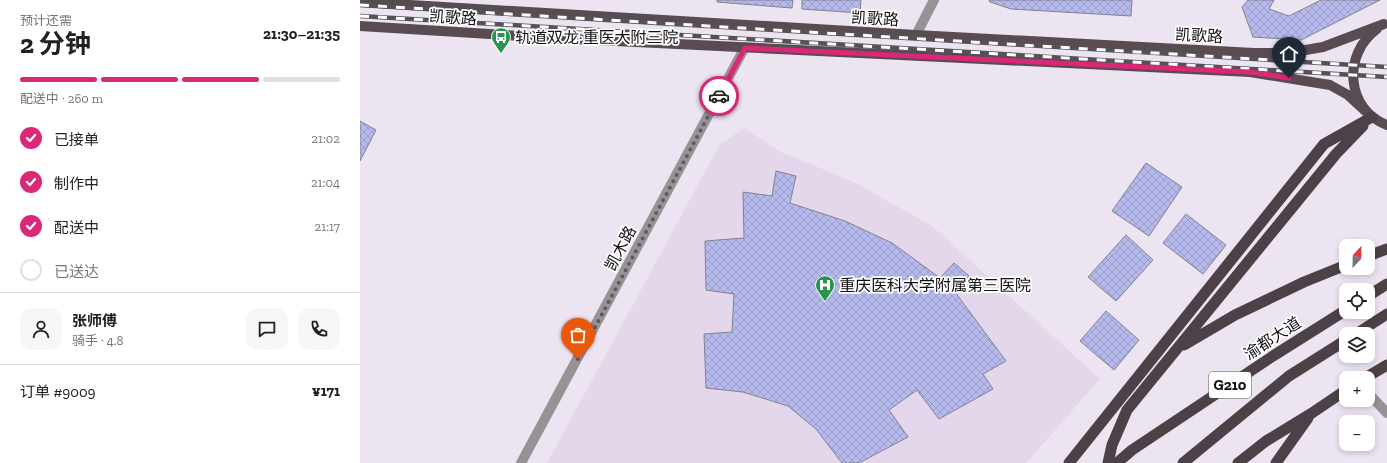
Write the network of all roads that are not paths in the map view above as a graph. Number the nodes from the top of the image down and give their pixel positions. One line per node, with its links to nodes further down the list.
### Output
1 (934, 0): 5 (street)
2 (360, 2): 5 (main road, 凯歌路)
3 (1386, 24): 5 (main road, 凯歌路); 7 (main road)
4 (360, 26): 6 (main road, 凯歌路)
5 (916, 35)
6 (745, 48): 7 (main road, 凯歌路); 26 (street, 凯木路)
7 (1372, 117): 8 (main road); 18 (highway); 27 (highway)
8 (1387, 125)
9 (1387, 249): 10 (highway)
10 (1375, 253)
11 (1339, 268): 18 (highway)
12 (1387, 284): 13 (highway)
13 (1375, 292)
14 (1339, 314): 29 (highway, 渝都大道 / G210)
15 (1387, 314): 16 (highway)
16 (1367, 327)
17 (1339, 344): 30 (highway)
18 (1176, 350): 28 (highway)
19 (1387, 365): 20 (highway)
20 (1375, 372)
21 (1339, 395): 23 (highway)
22 (1375, 401): 24 (street)
23 (1312, 413): 25 (highway); 33 (highway)
24 (1387, 413)
25 (1266, 441): 31 (highway); 32 (highway)
26 (521, 463)
27 (1069, 463)
28 (1108, 463)
29 (1117, 463)
30 (1183, 463)
31 (1238, 463)
32 (1249, 463)
33 (1276, 463)

